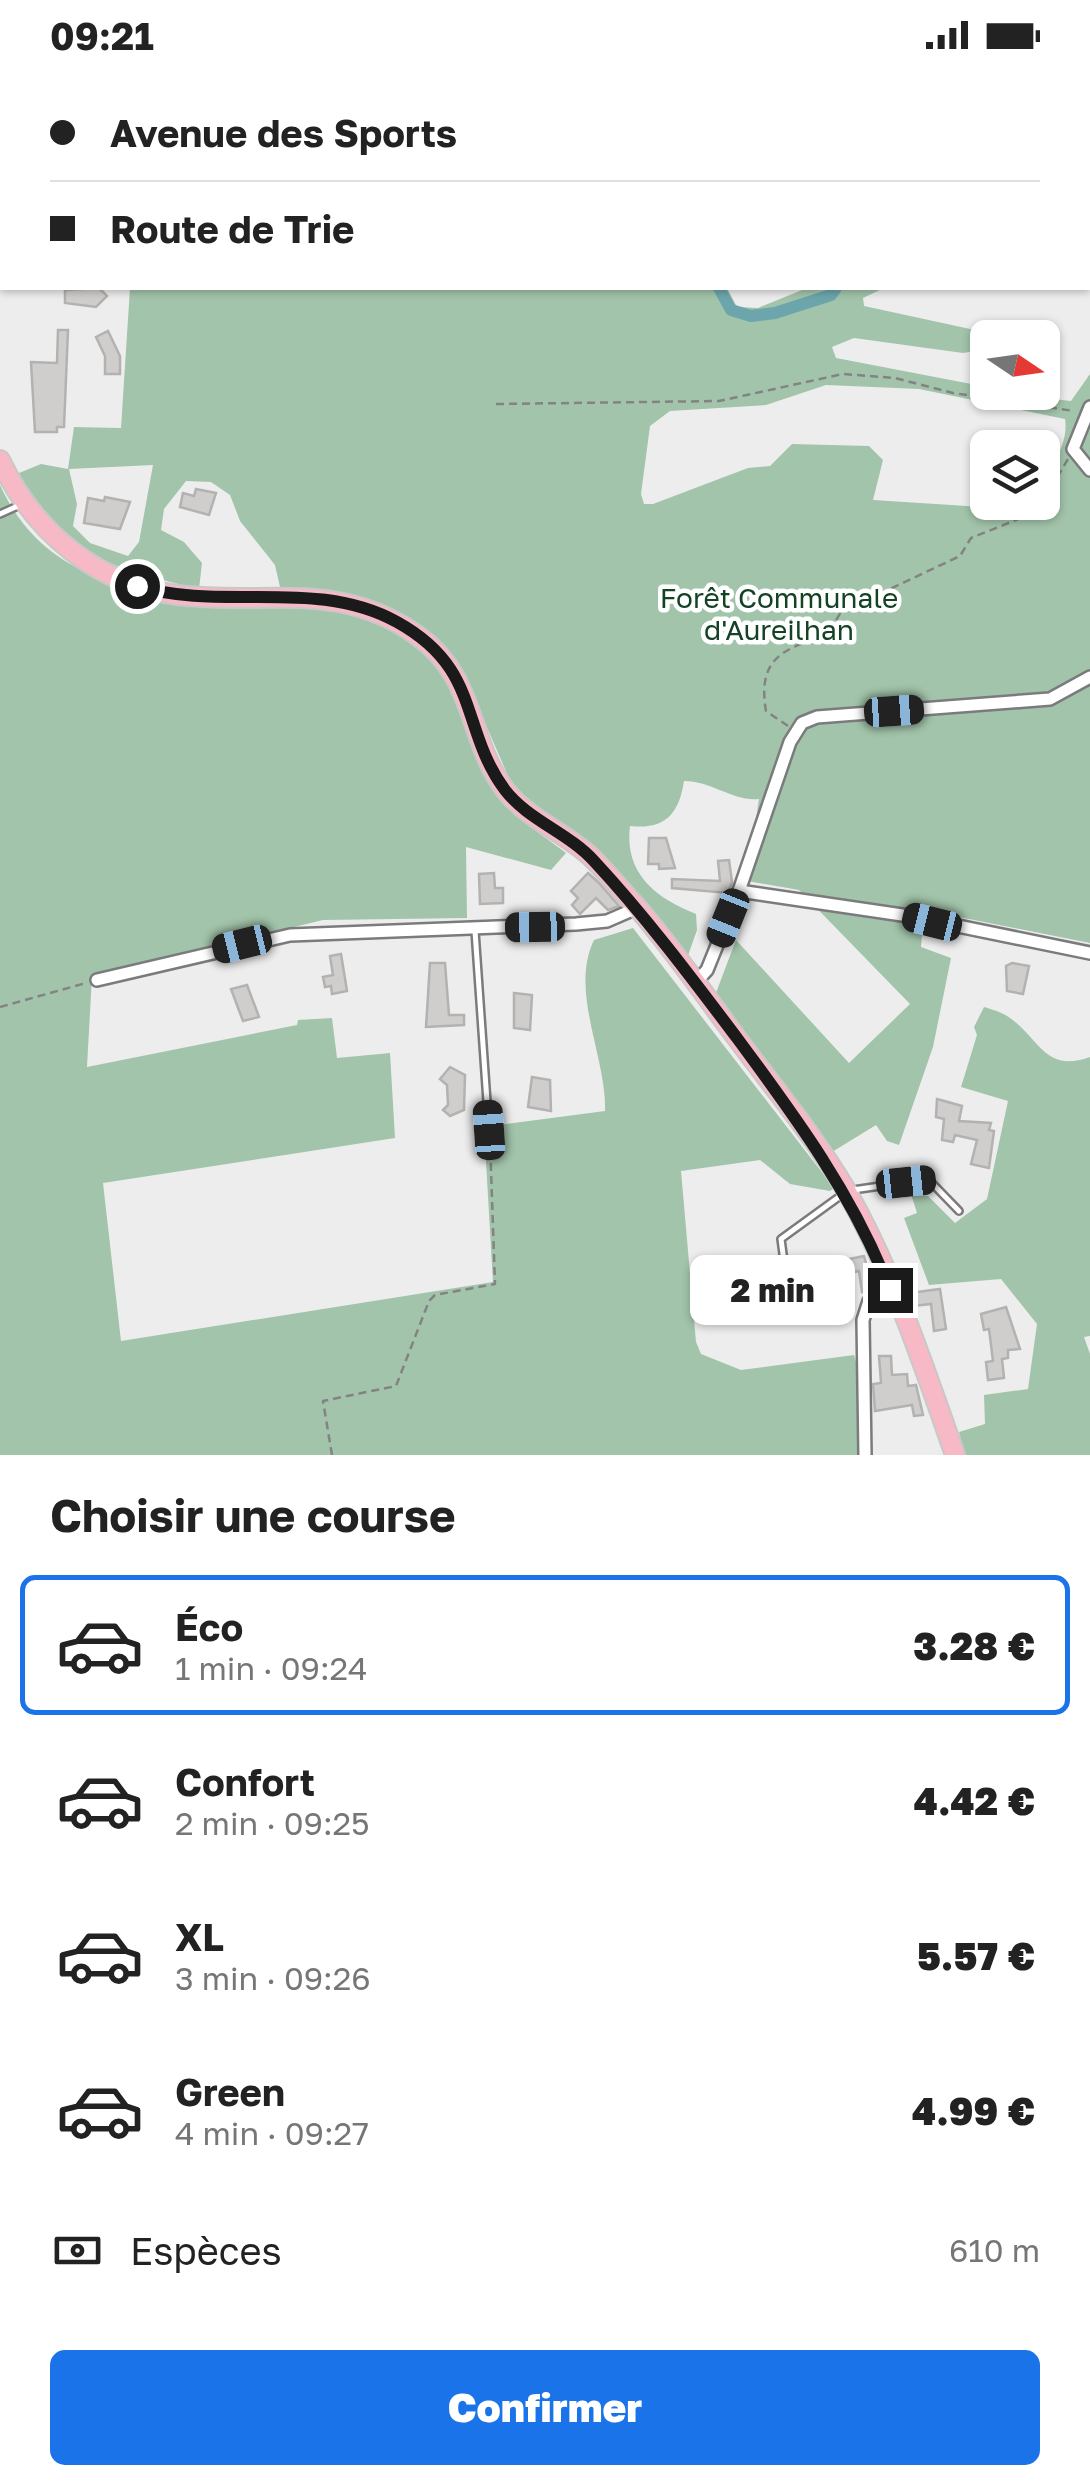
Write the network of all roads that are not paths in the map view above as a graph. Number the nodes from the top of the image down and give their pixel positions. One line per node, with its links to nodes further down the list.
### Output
1 (1089, 410): 3 (street)
2 (0, 460): 4 (main road)
3 (1090, 470)
4 (22, 504): 5 (lane); 8 (main road)
5 (0, 514)
6 (1090, 677): 7 (street)
7 (739, 891): 10 (street); 12 (street)
8 (637, 908): 9 (street); 12 (main road)
9 (475, 928): 11 (street); 13 (lane)
10 (1090, 952)
11 (97, 980)
12 (695, 983): 14 (main road)
13 (489, 1130)
14 (846, 1192): 15 (lane); 16 (main road); 17 (lane)
15 (960, 1211)
16 (890, 1290): 18 (street); 19 (main road)
17 (791, 1314)
18 (865, 1455)
19 (954, 1455)

